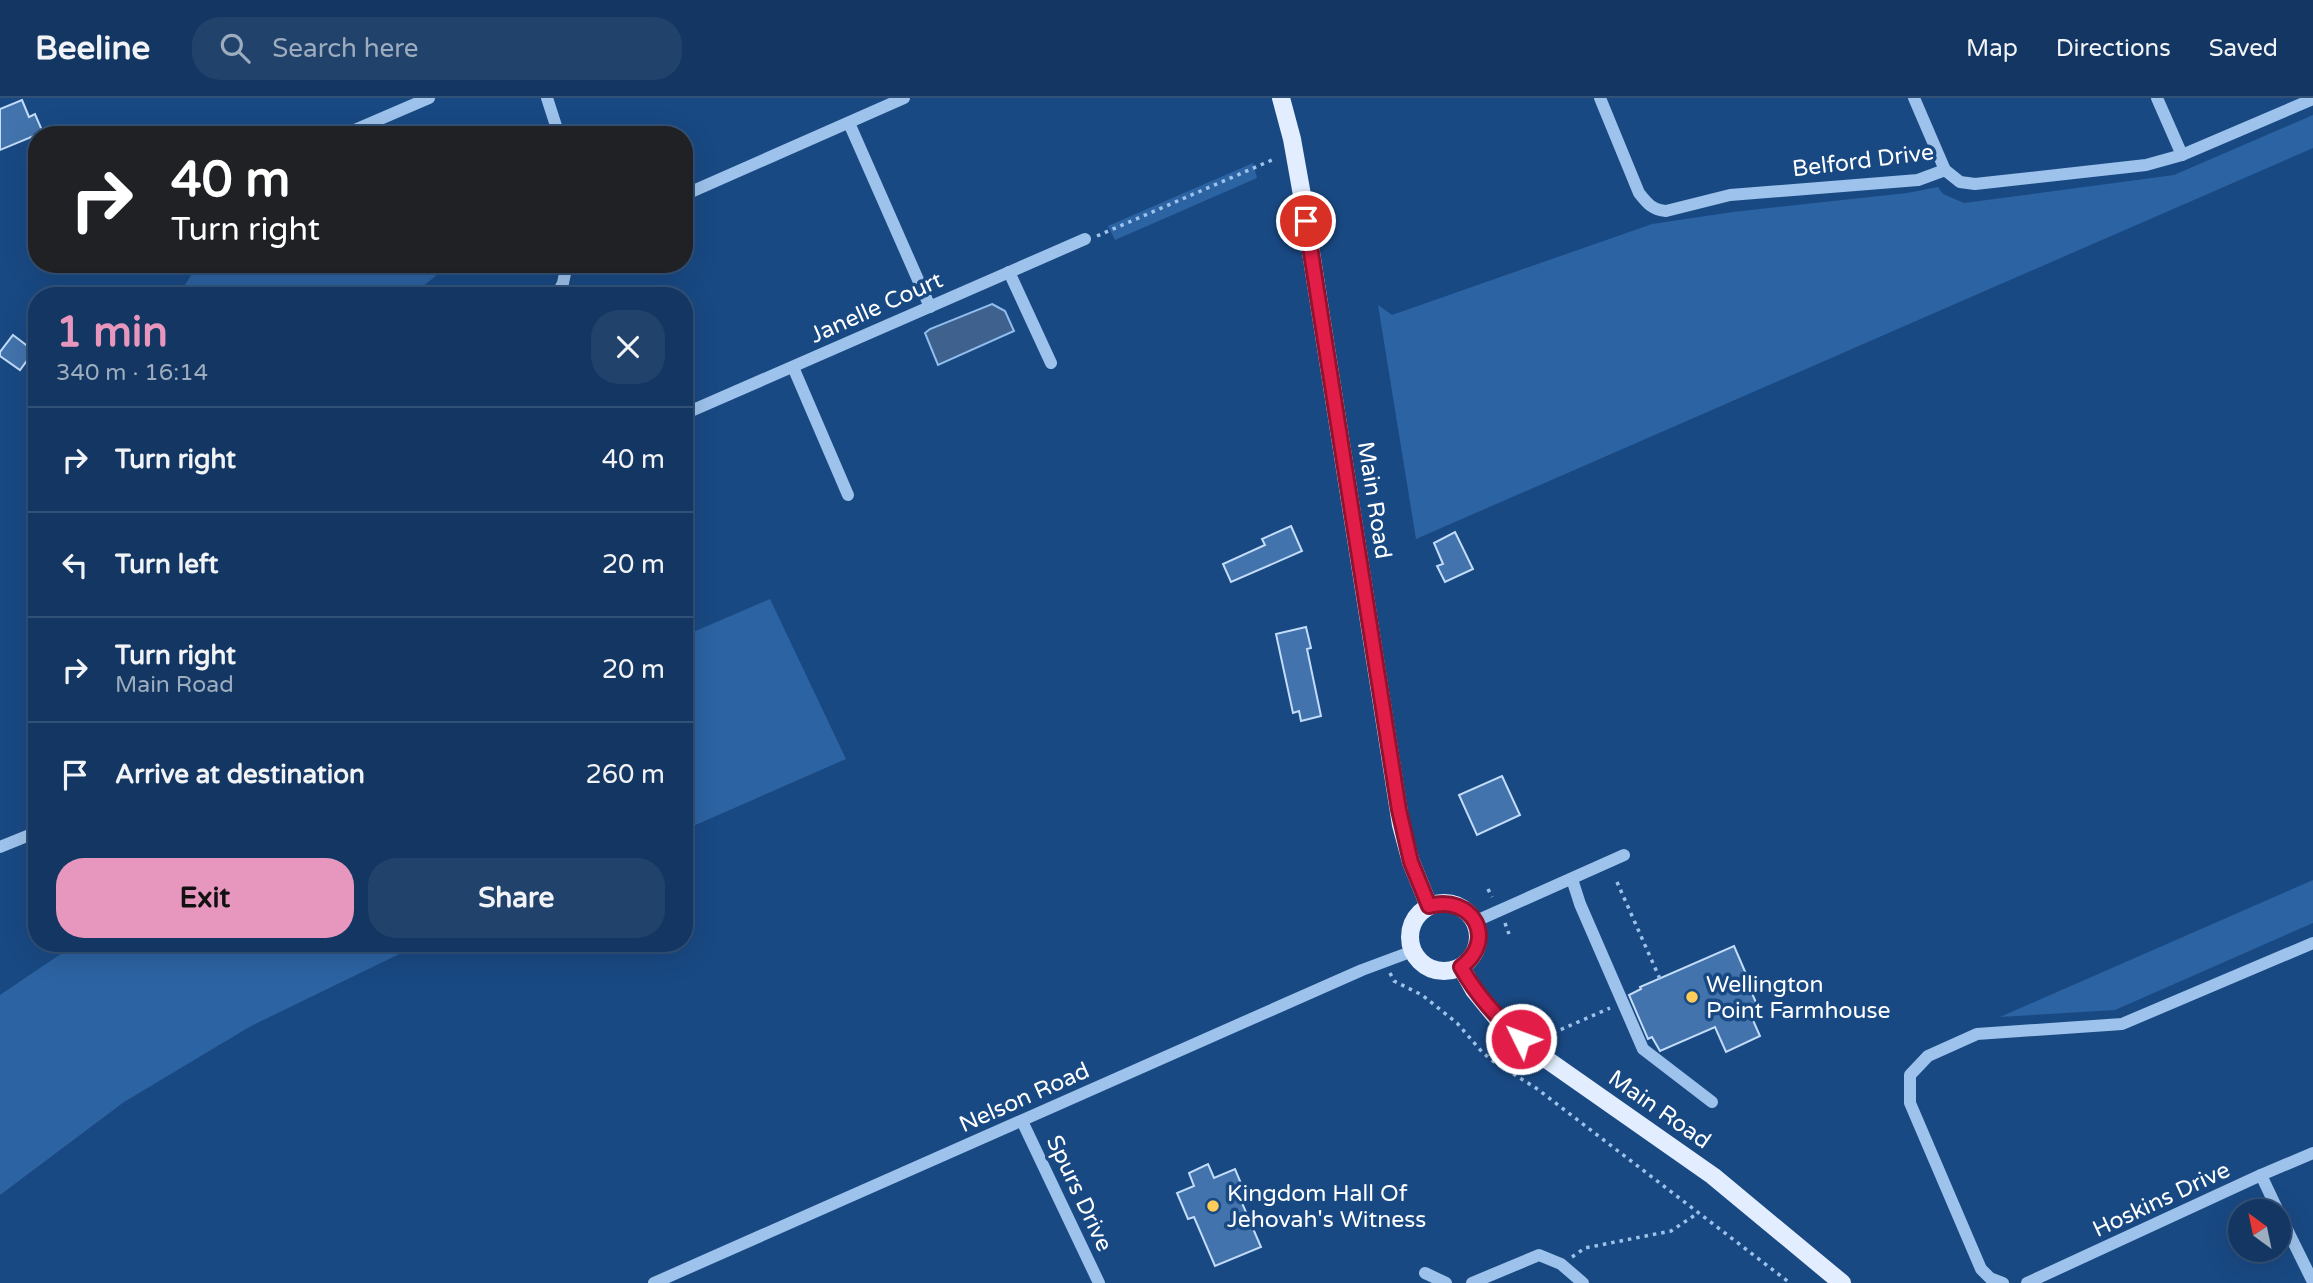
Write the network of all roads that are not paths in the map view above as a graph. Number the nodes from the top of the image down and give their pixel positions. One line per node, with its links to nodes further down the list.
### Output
1 (390, 98): 10 (street)
2 (429, 98): 10 (street)
3 (547, 98): 13 (street)
4 (904, 98): 11 (street)
5 (1280, 98): 28 (main road, Main Road)
6 (1600, 98): 15 (street, Belford Drive)
7 (1914, 98): 15 (street)
8 (2157, 98): 14 (street)
9 (2313, 99): 14 (street, Belford Drive)
10 (397, 112): 12 (street)
11 (849, 122): 16 (street); 19 (street)
12 (364, 126)
13 (556, 126)
14 (2182, 155): 15 (street, Belford Drive)
15 (1945, 170)
16 (693, 191)
17 (1085, 239): 18 (street, Janelle Court)
18 (1009, 272): 19 (street, Janelle Court); 20 (street)
19 (930, 307): 21 (street, Janelle Court)
20 (1051, 363)
21 (793, 366): 22 (street, Janelle Court); 23 (street)
22 (693, 410)
23 (848, 495)
24 (28, 836): 25 (street)
25 (0, 847)
26 (1625, 855): 27 (street)
27 (1572, 878): 29 (street); 33 (street)
28 (1429, 906): 29 (main road); 31 (main road)
29 (1476, 921): 32 (main road)
30 (2313, 943): 40 (street)
31 (1413, 951): 32 (main road); 34 (street, Nelson Road)
32 (1461, 967): 47 (main road, Main Road)
33 (1712, 1102)
34 (1022, 1121): 42 (street, Nelson Road); 43 (street, Spurs Drive)
35 (2313, 1153): 36 (street, Hoskins Drive)
36 (2261, 1175): 37 (street); 49 (street, Hoskins Drive)
37 (2272, 1199)
38 (2291, 1237): 41 (street)
39 (1425, 1273): 44 (street)
40 (1986, 1280): 48 (street)
41 (2313, 1282)
42 (654, 1283)
43 (1099, 1283)
44 (1446, 1283)
45 (1472, 1283): 46 (street)
46 (1583, 1283)
47 (1842, 1283)
48 (2003, 1283)
49 (2027, 1283)

